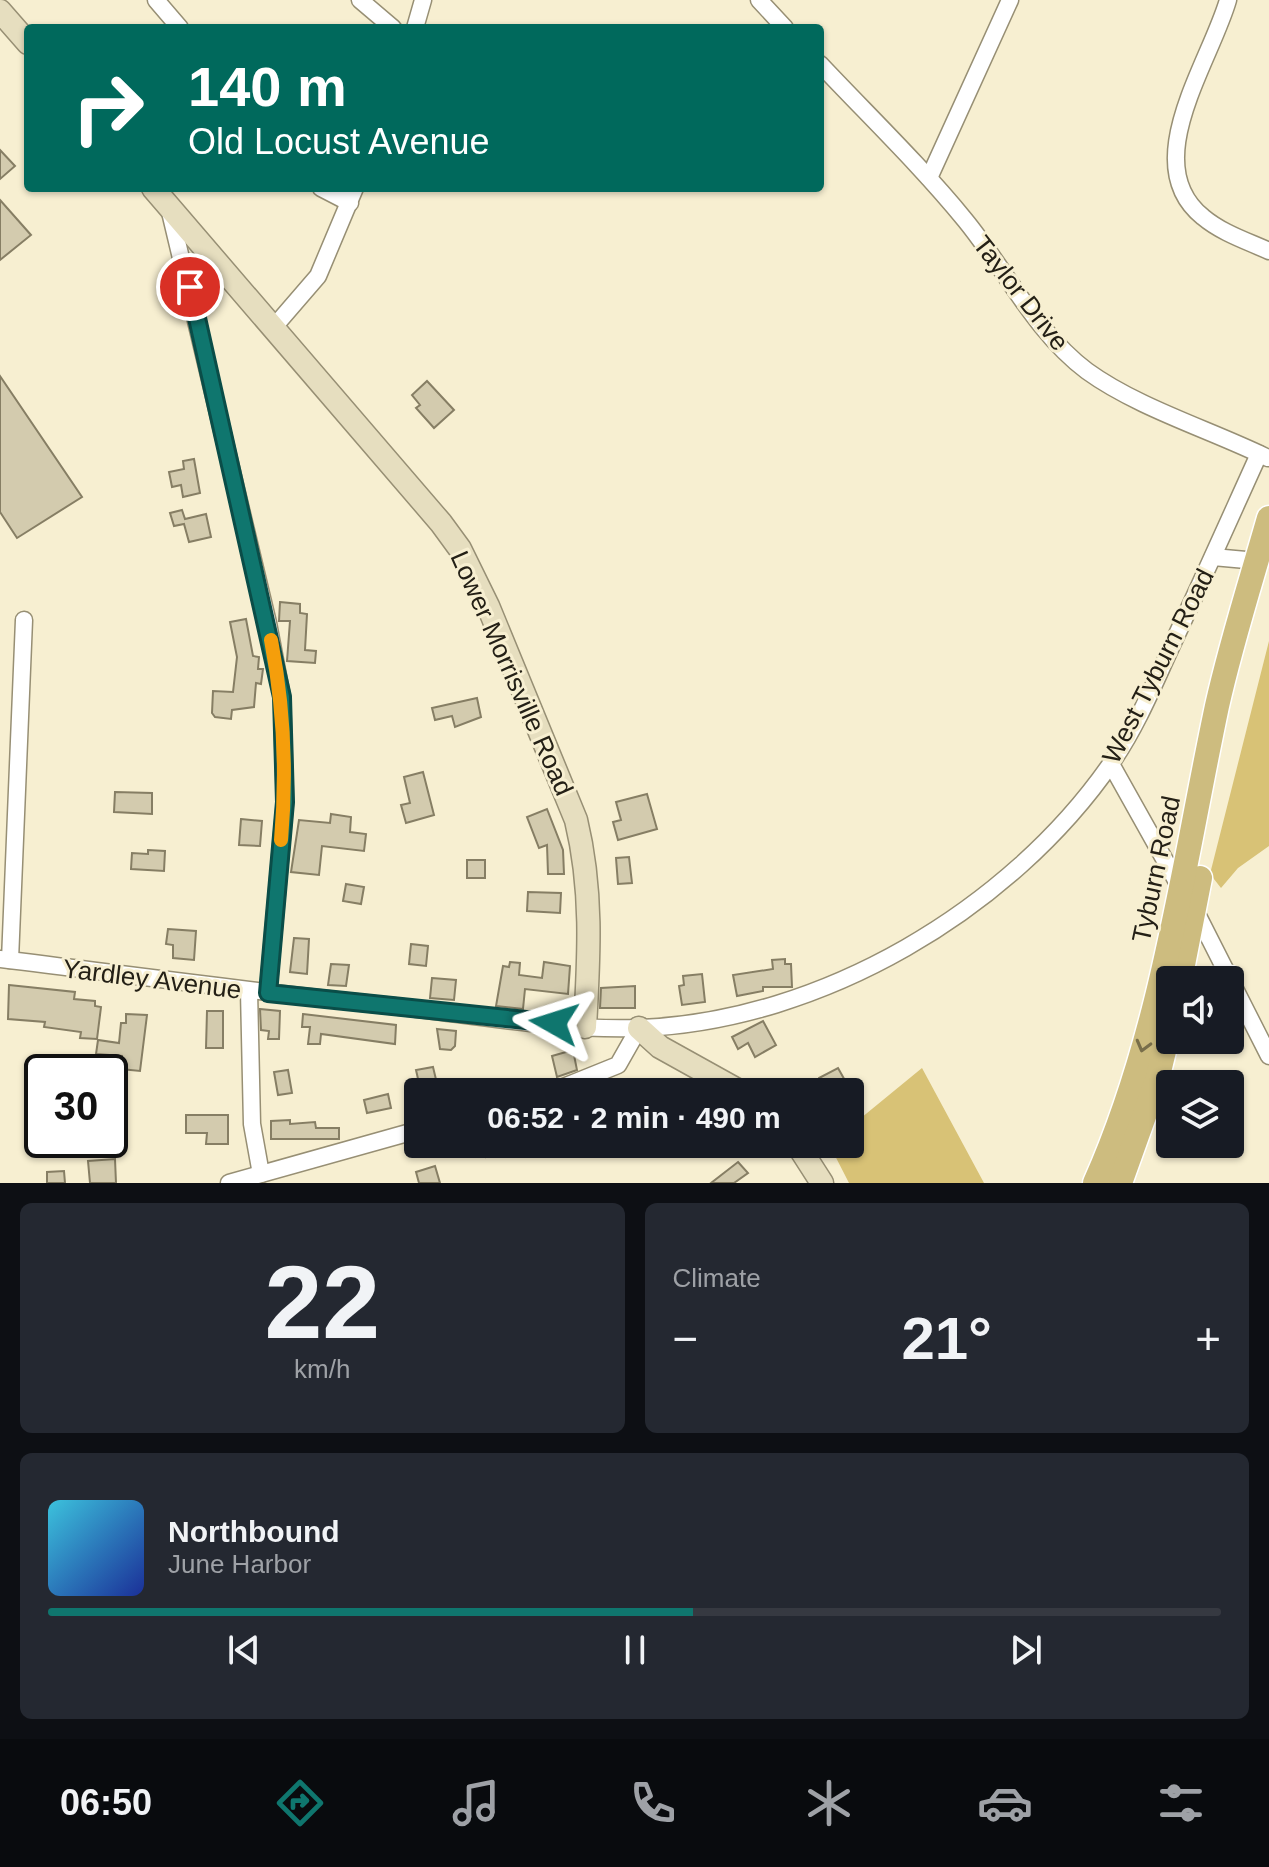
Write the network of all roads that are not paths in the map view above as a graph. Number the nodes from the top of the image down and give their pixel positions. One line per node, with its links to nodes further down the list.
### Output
1 (156, 0): 8 (street)
2 (360, 0): 9 (street)
3 (423, 0): 10 (street)
4 (759, 0): 11 (street)
5 (1010, 0): 14 (street)
6 (1228, 0): 18 (street)
7 (0, 11): 12 (street)
8 (177, 24)
9 (388, 24)
10 (416, 24)
11 (781, 24)
12 (24, 38)
13 (824, 68): 14 (street, Taylor Drive)
14 (929, 178): 20 (street, Taylor Drive)
15 (156, 192): 17 (street, Lower Morrisville Road)
16 (352, 196): 19 (street)
17 (169, 207): 19 (street, Lower Morrisville Road); 31 (street)
18 (1269, 251)
19 (274, 327): 33 (street, Lower Morrisville Road)
20 (1264, 456): 22 (street, West Tyburn Road)
21 (1269, 518): 23 (main road, Tyburn Road)
22 (1213, 557): 23 (street); 25 (street, West Tyburn Road)
23 (1257, 561): 26 (main road, Tyburn Road)
24 (24, 620): 27 (street)
25 (1111, 764): 26 (street); 34 (street, West Tyburn Road)
26 (1187, 898): 28 (main road, Tyburn Road); 29 (street); 44 (main road, Tyburn Road, one-way to 44)
27 (5, 959): 30 (street, Yardley Avenue)
28 (1181, 966)
29 (1224, 966)
30 (249, 991): 31 (street, Yardley Avenue); 41 (street)
31 (268, 993): 33 (street, Yardley Avenue)
32 (1244, 1006): 36 (street)
33 (585, 1027): 34 (street, Yardley Avenue)
34 (639, 1028): 37 (street); 38 (street)
35 (1163, 1054): 45 (main road)
36 (1269, 1056)
37 (586, 1078)
38 (716, 1078)
39 (404, 1134): 41 (street)
40 (806, 1158): 43 (street)
41 (261, 1174): 42 (street)
42 (229, 1183)
43 (822, 1183)
44 (1095, 1183)
45 (1120, 1183)

